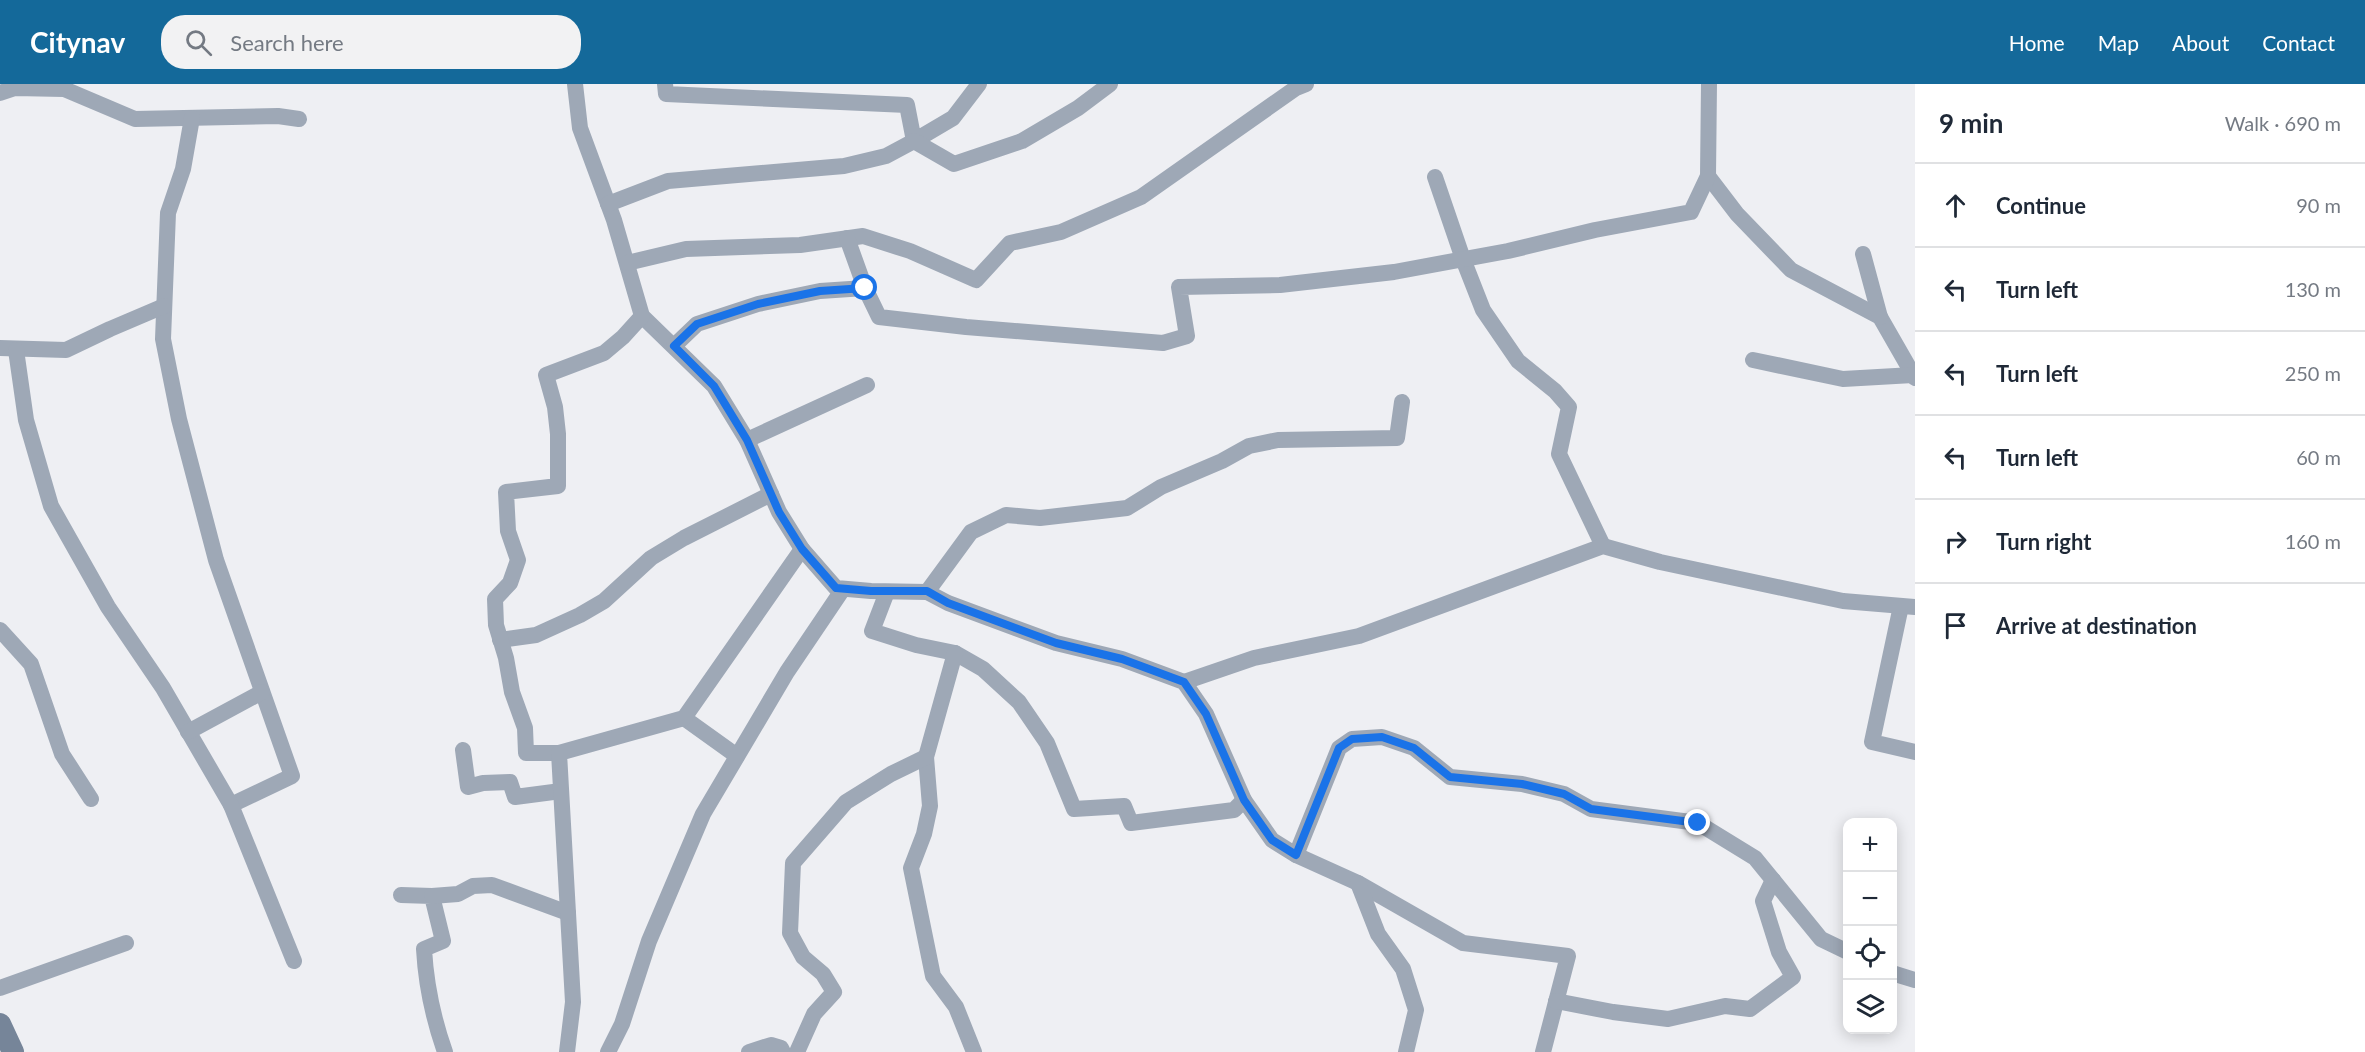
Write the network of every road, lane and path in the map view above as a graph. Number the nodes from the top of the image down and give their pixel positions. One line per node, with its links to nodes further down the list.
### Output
1 (574, 84): 13 (street)
2 (665, 84): 10 (street)
3 (979, 84): 10 (street)
4 (1110, 84): 10 (street)
5 (1306, 84): 14 (street)
6 (1709, 84): 11 (street)
7 (0, 93): 8 (street)
8 (192, 118): 9 (street); 19 (street)
9 (299, 119)
10 (914, 141): 13 (street)
11 (1708, 176): 16 (street); 21 (street)
12 (1435, 177): 16 (street)
13 (608, 204): 17 (street)
14 (847, 238): 17 (street); 18 (street)
15 (1863, 254): 21 (street)
16 (1463, 259): 18 (street); 30 (street)
17 (627, 263): 20 (street)
18 (865, 288): 22 (street)
19 (164, 306): 23 (street); 40 (street)
20 (642, 316): 22 (street); 37 (street)
21 (1880, 317): 25 (street)
22 (674, 346): 28 (street)
23 (8, 349): 42 (street)
24 (1753, 360): 25 (street)
25 (1914, 376)
26 (867, 385): 28 (street)
27 (1402, 402): 33 (street)
28 (747, 440): 29 (street)
29 (771, 494): 31 (street); 37 (street)
30 (1603, 546): 35 (street); 39 (street)
31 (802, 549): 32 (street); 41 (street)
32 (843, 589): 34 (street); 46 (street)
33 (927, 591): 34 (street); 39 (street)
34 (887, 592): 38 (street)
35 (1908, 607): 44 (street)
36 (0, 630): 49 (street)
37 (500, 640): 45 (street)
38 (955, 653): 47 (street); 50 (street)
39 (1184, 682): 50 (street)
40 (262, 692): 42 (street); 51 (street)
41 (684, 718): 45 (street); 46 (street)
42 (188, 732): 51 (street)
43 (464, 750): 48 (street)
44 (1915, 752)
45 (559, 753): 48 (street)
46 (737, 756): 69 (street)
47 (926, 757): 72 (street); 73 (street)
48 (561, 791): 57 (street)
49 (91, 799)
50 (1244, 800): 52 (street)
51 (231, 805): 60 (street)
52 (1296, 855): 53 (street); 54 (street)
53 (1773, 880): 59 (street); 64 (street)
54 (1358, 883): 64 (street); 74 (street)
55 (401, 895): 56 (street)
56 (432, 896): 57 (street); 67 (street)
57 (568, 913): 68 (street)
58 (126, 944): 63 (street)
59 (1843, 950)
60 (294, 961)
61 (1897, 975): 62 (street)
62 (1915, 980)
63 (0, 988)
64 (1556, 1001): 75 (street)
65 (0, 1024): 66 (main road)
66 (13, 1052)
67 (445, 1052)
68 (567, 1052)
69 (608, 1052)
70 (749, 1052): 71 (street)
71 (783, 1052)
72 (797, 1052)
73 (974, 1052)
74 (1406, 1052)
75 (1543, 1052)

